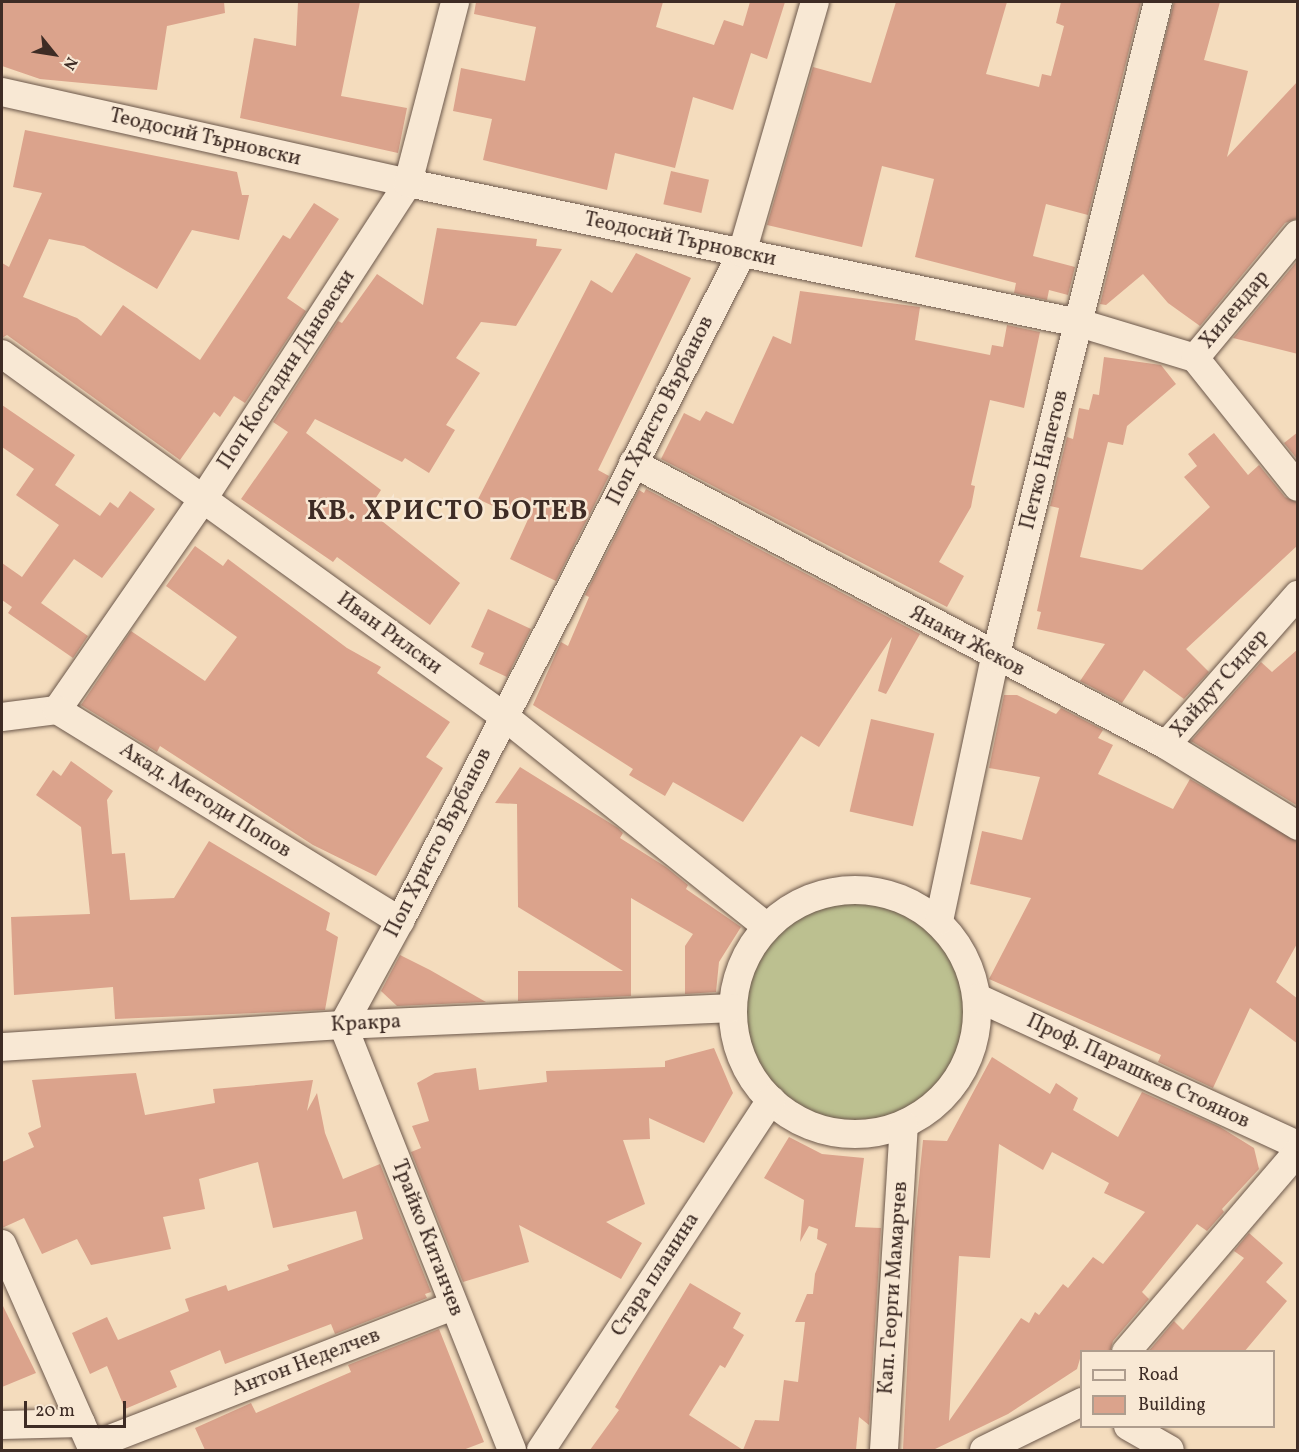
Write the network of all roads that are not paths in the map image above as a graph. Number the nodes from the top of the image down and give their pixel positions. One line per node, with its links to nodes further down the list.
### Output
1 (455, 2): 5 (street, Поп Костадин Дъновски)
2 (815, 2): 7 (street, Поп Христо Върбанов)
3 (1158, 2): 8 (street, Петко Напетов)
4 (2, 92): 5 (street, Теодосий Търновски)
5 (408, 183): 7 (street, Теодосий Търновски); 13 (street, Поп Костадин Дъновски)
6 (1298, 234): 10 (street, Хилендар)
7 (742, 253): 8 (street, Теодосий Търновски); 11 (street, Поп Христо Върбанов)
8 (1079, 323): 10 (street, Теодосий Търновски); 15 (street, Петко Напетов)
9 (2, 354): 13 (street, Иван Рилски)
10 (1196, 358): 12 (street)
11 (633, 464): 15 (street, Янаки Жеков); 18 (street, Поп Христо Върбанов)
12 (1298, 487)
13 (203, 499): 16 (street, Поп Костадин Дъновски); 18 (street, Иван Рилски)
14 (1298, 595): 19 (street, Хайдут Сидер)
15 (995, 658): 19 (street, Янаки Жеков); 22 (street, Петко Напетов)
16 (57, 710): 17 (street); 21 (street, Акад. Методи Попов)
17 (2, 717)
18 (505, 717): 21 (street, Поп Христо Върбанов); 23 (street, Иван Рилски)
19 (1166, 745): 20 (street, Янаки Жеков)
20 (1298, 826)
21 (400, 921): 26 (street, Поп Христо Върбанов)
22 (939, 921): 23 (street); 24 (street)
23 (766, 926): 25 (street)
24 (978, 998): 29 (street); 30 (street, Проф. Парашкев Стоянов)
25 (732, 1008): 26 (street, Кракра); 28 (street)
26 (343, 1024): 27 (street, Кракра); 33 (street, Трайко Китанчев)
27 (2, 1047)
28 (771, 1100): 29 (street); 40 (street, Стара планина)
29 (904, 1125): 41 (street, Кап. Георги Мамарчев)
30 (1298, 1145)
31 (1298, 1151): 34 (street)
32 (2, 1244): 38 (street)
33 (453, 1306): 38 (street, Антон Неделчев); 39 (street, Трайко Китанчев)
34 (1128, 1350)
35 (1080, 1403): 42 (street)
36 (2, 1425): 38 (street, Антон Неделчев)
37 (1132, 1428): 43 (street)
38 (89, 1440)
39 (512, 1450)
40 (541, 1450)
41 (884, 1450)
42 (984, 1450)
43 (1170, 1450)

